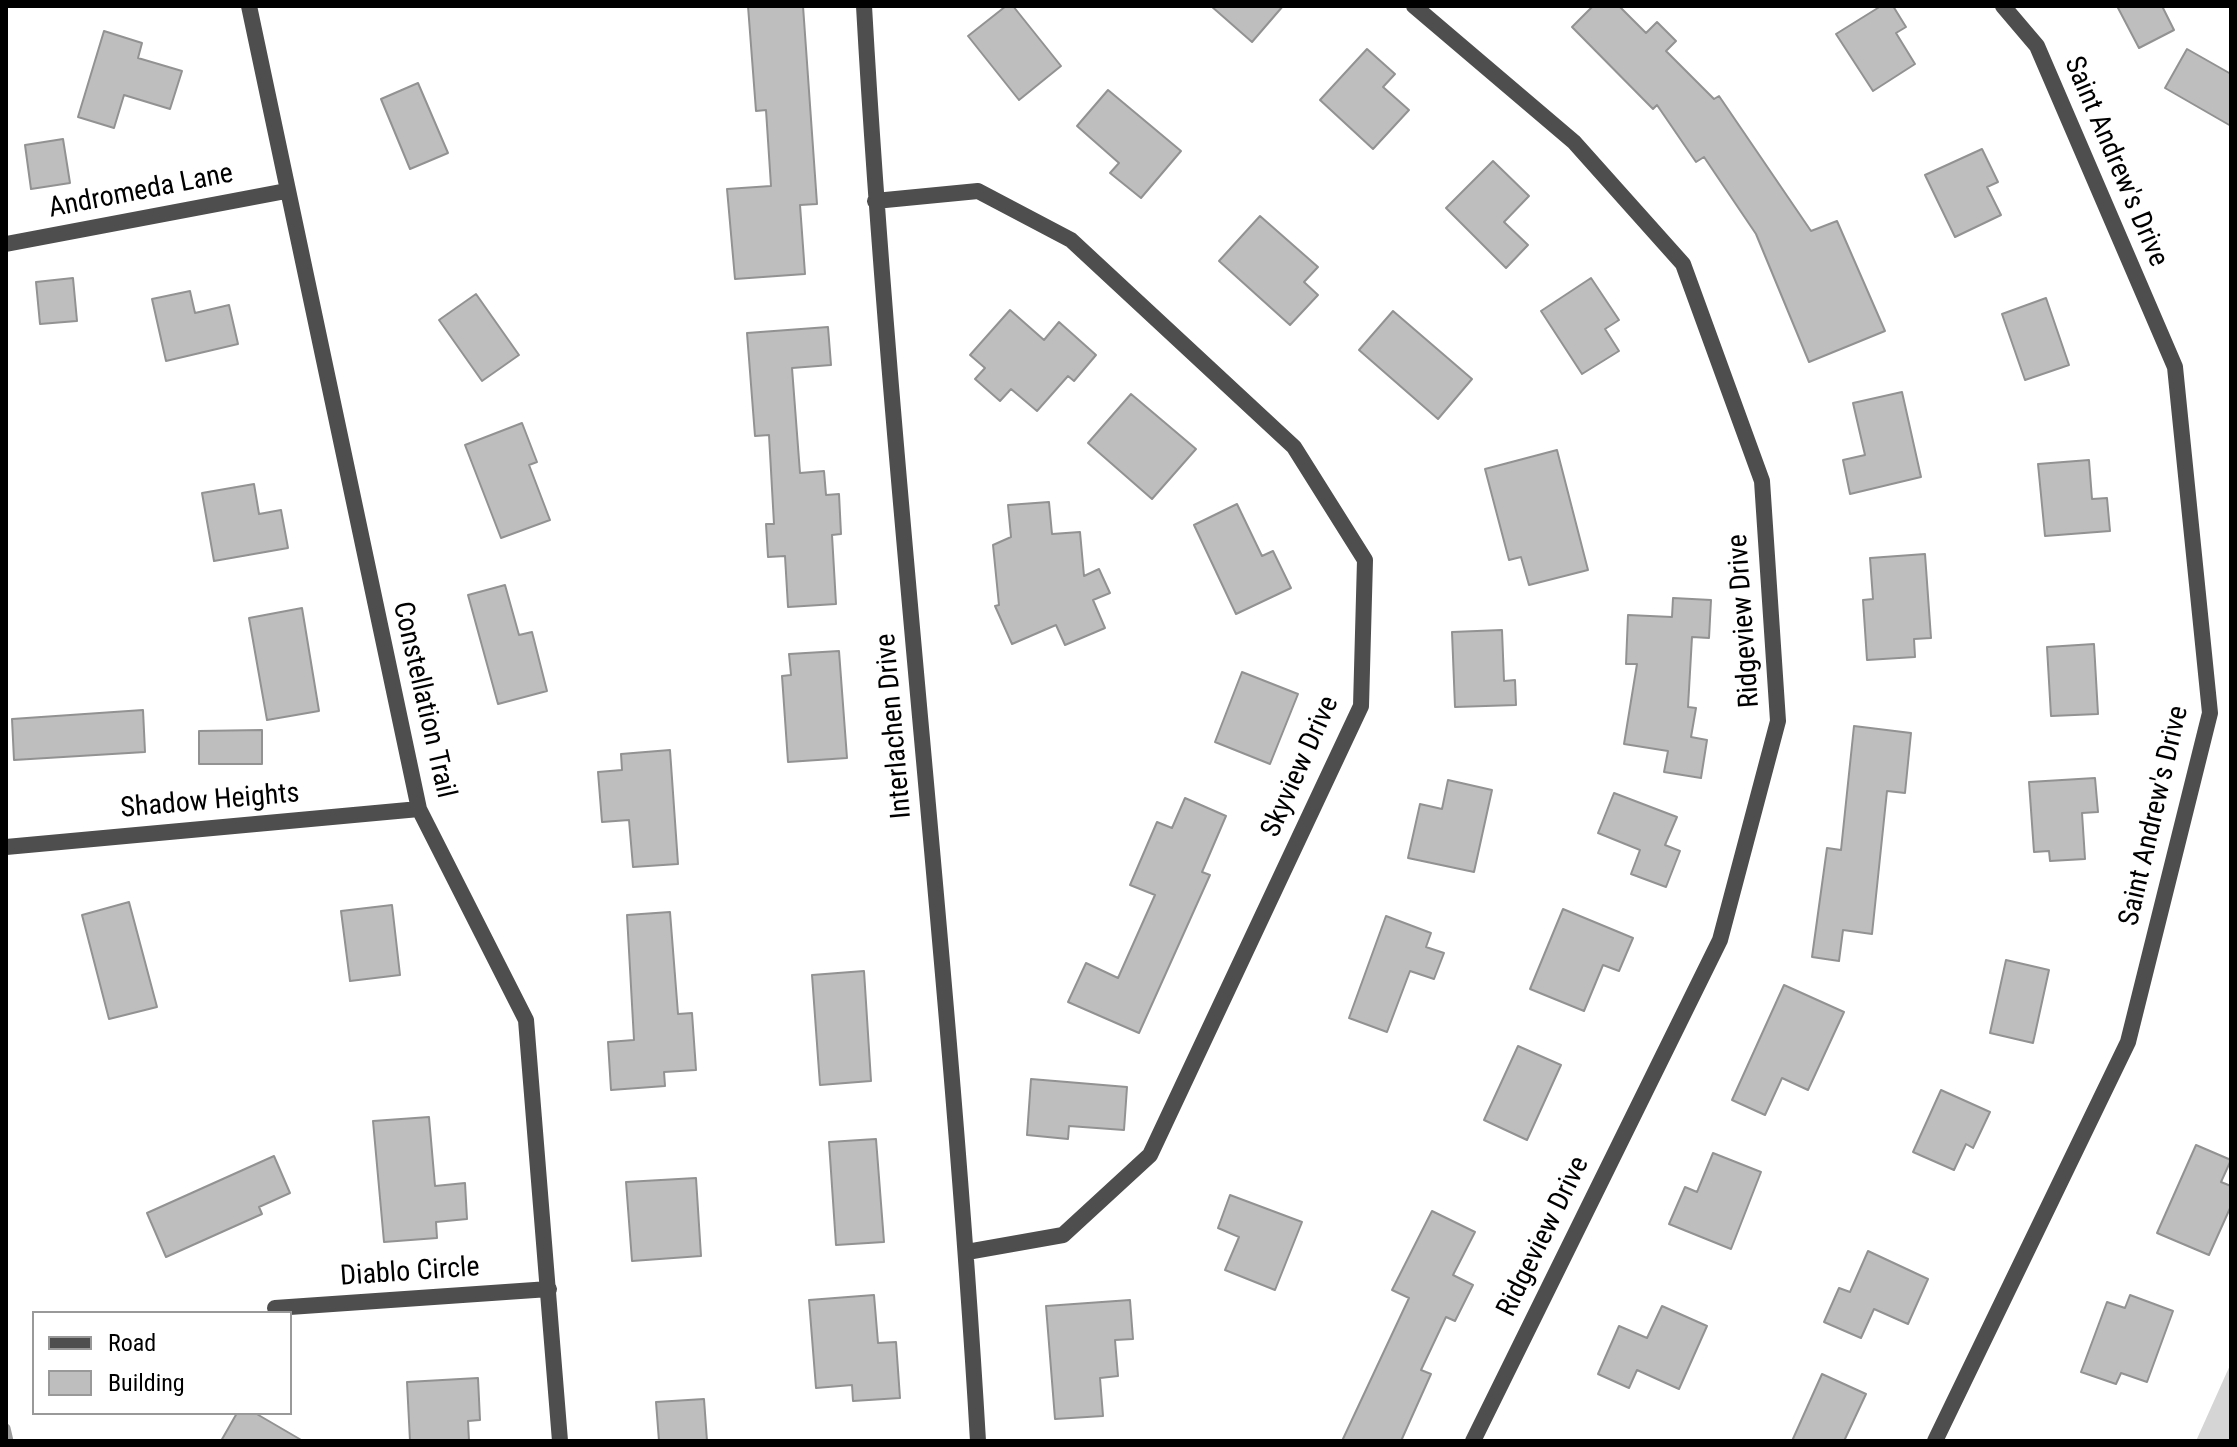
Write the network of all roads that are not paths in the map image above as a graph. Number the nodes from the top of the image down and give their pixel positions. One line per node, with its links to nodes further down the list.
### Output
1 (249, 6): 5 (street, Constellation Trail)
2 (864, 6): 6 (street, Interlachen Drive)
3 (1414, 6): 15 (street, Ridgeview Drive)
4 (2003, 6): 16 (street, Saint Andrew's Drive)
5 (286, 191): 7 (street, Andromeda Lane); 8 (street, Constellation Trail)
6 (875, 201): 10 (street, Interlachen Drive); 10 (street, Skyview Drive)
7 (6, 244)
8 (419, 809): 9 (street, Shadow Heights); 11 (street, Constellation Trail)
9 (6, 847)
10 (967, 1252): 14 (street, Interlachen Drive)
11 (549, 1289): 12 (street, Diablo Circle); 13 (street, Constellation Trail)
12 (275, 1308)
13 (560, 1441)
14 (978, 1441)
15 (1473, 1441)
16 (1935, 1441)

